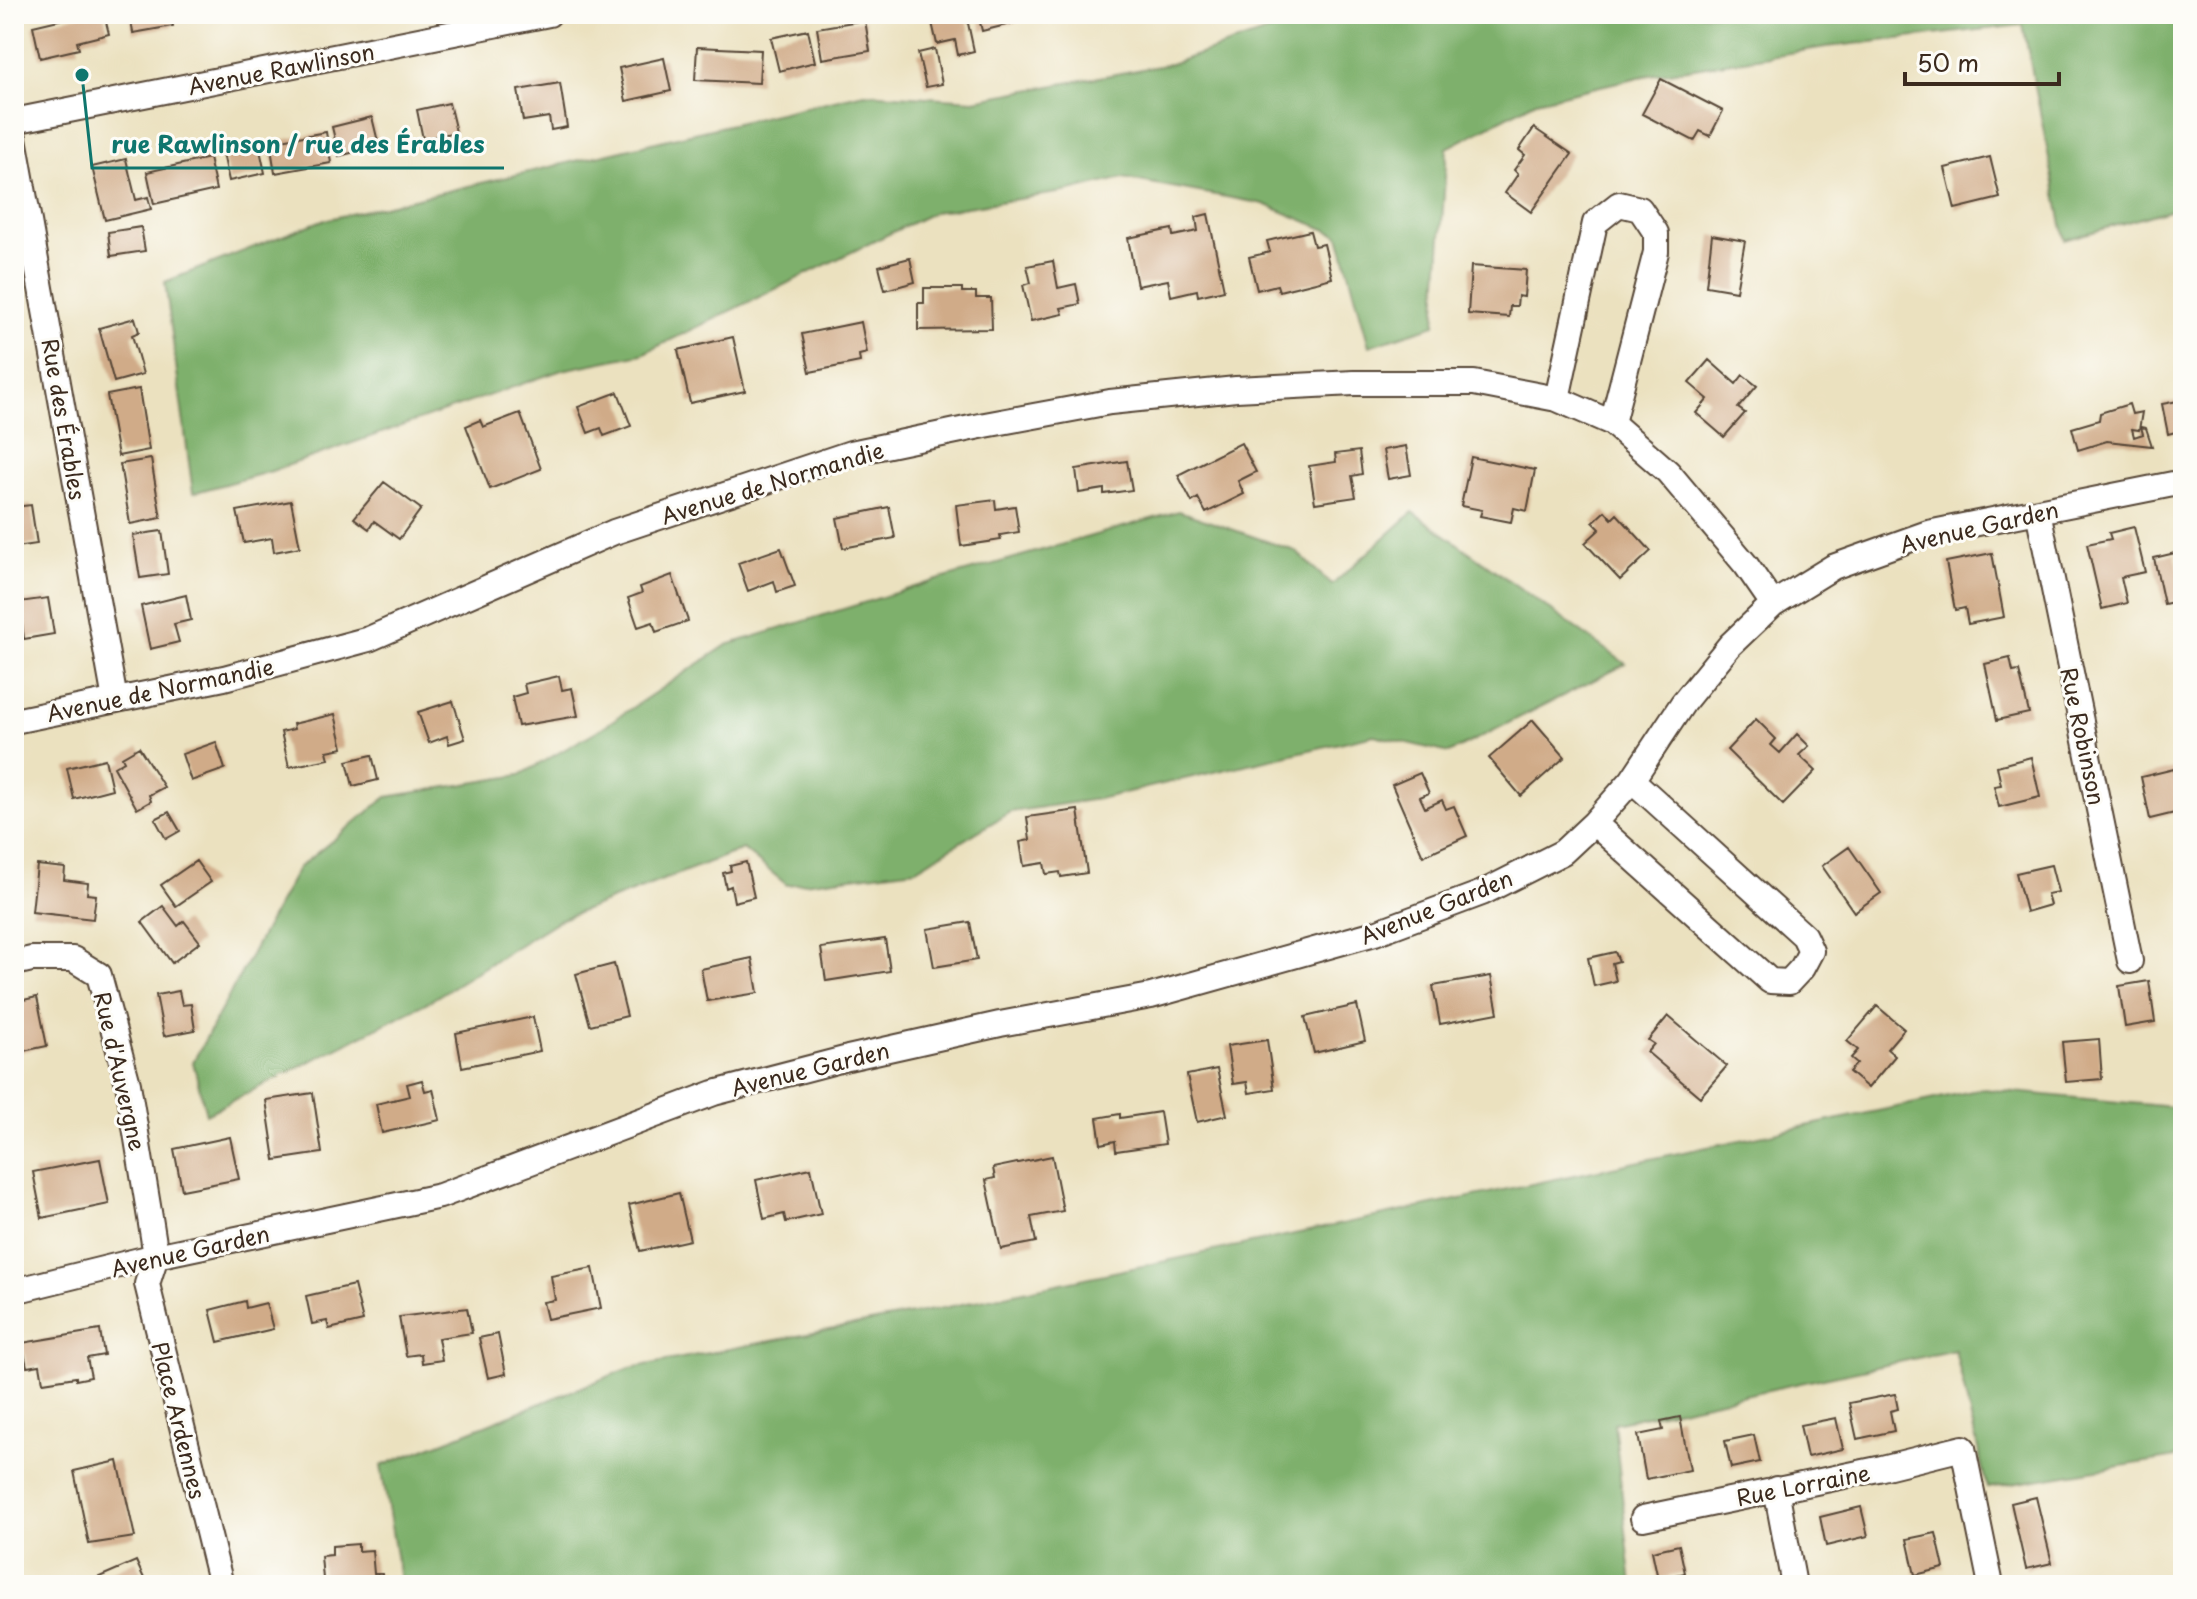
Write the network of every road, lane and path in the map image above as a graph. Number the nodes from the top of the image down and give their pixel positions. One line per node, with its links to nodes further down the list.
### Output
1 (549, 14): 2 (street, Avenue Rawlinson)
2 (14, 121)
3 (14, 138): 9 (street, Rue des Érables)
4 (1557, 399): 5 (street, Avenue de Normandie); 5 (street); 9 (street, Avenue de Normandie)
5 (1612, 423): 8 (street, Avenue de Normandie)
6 (2183, 482): 7 (street, Avenue Garden)
7 (2038, 511): 8 (street, Avenue Garden); 13 (street, Rue Robinson)
8 (1773, 604): 11 (street, Avenue Garden)
9 (115, 700): 10 (street, Avenue de Normandie)
10 (14, 721)
11 (1632, 780): 12 (street, Avenue Garden); 12 (street)
12 (1594, 823): 15 (street, Avenue Garden)
13 (2130, 961)
14 (14, 963): 15 (street, Rue d'Auvergne)
15 (156, 1256): 16 (street, Avenue Garden); 19 (street, Place Ardennes)
16 (14, 1291)
17 (1776, 1489): 18 (street, Rue Lorraine); 20 (street); 21 (street, Rue Lorraine)
18 (1643, 1518)
19 (221, 1585)
20 (1794, 1585)
21 (1991, 1585)

